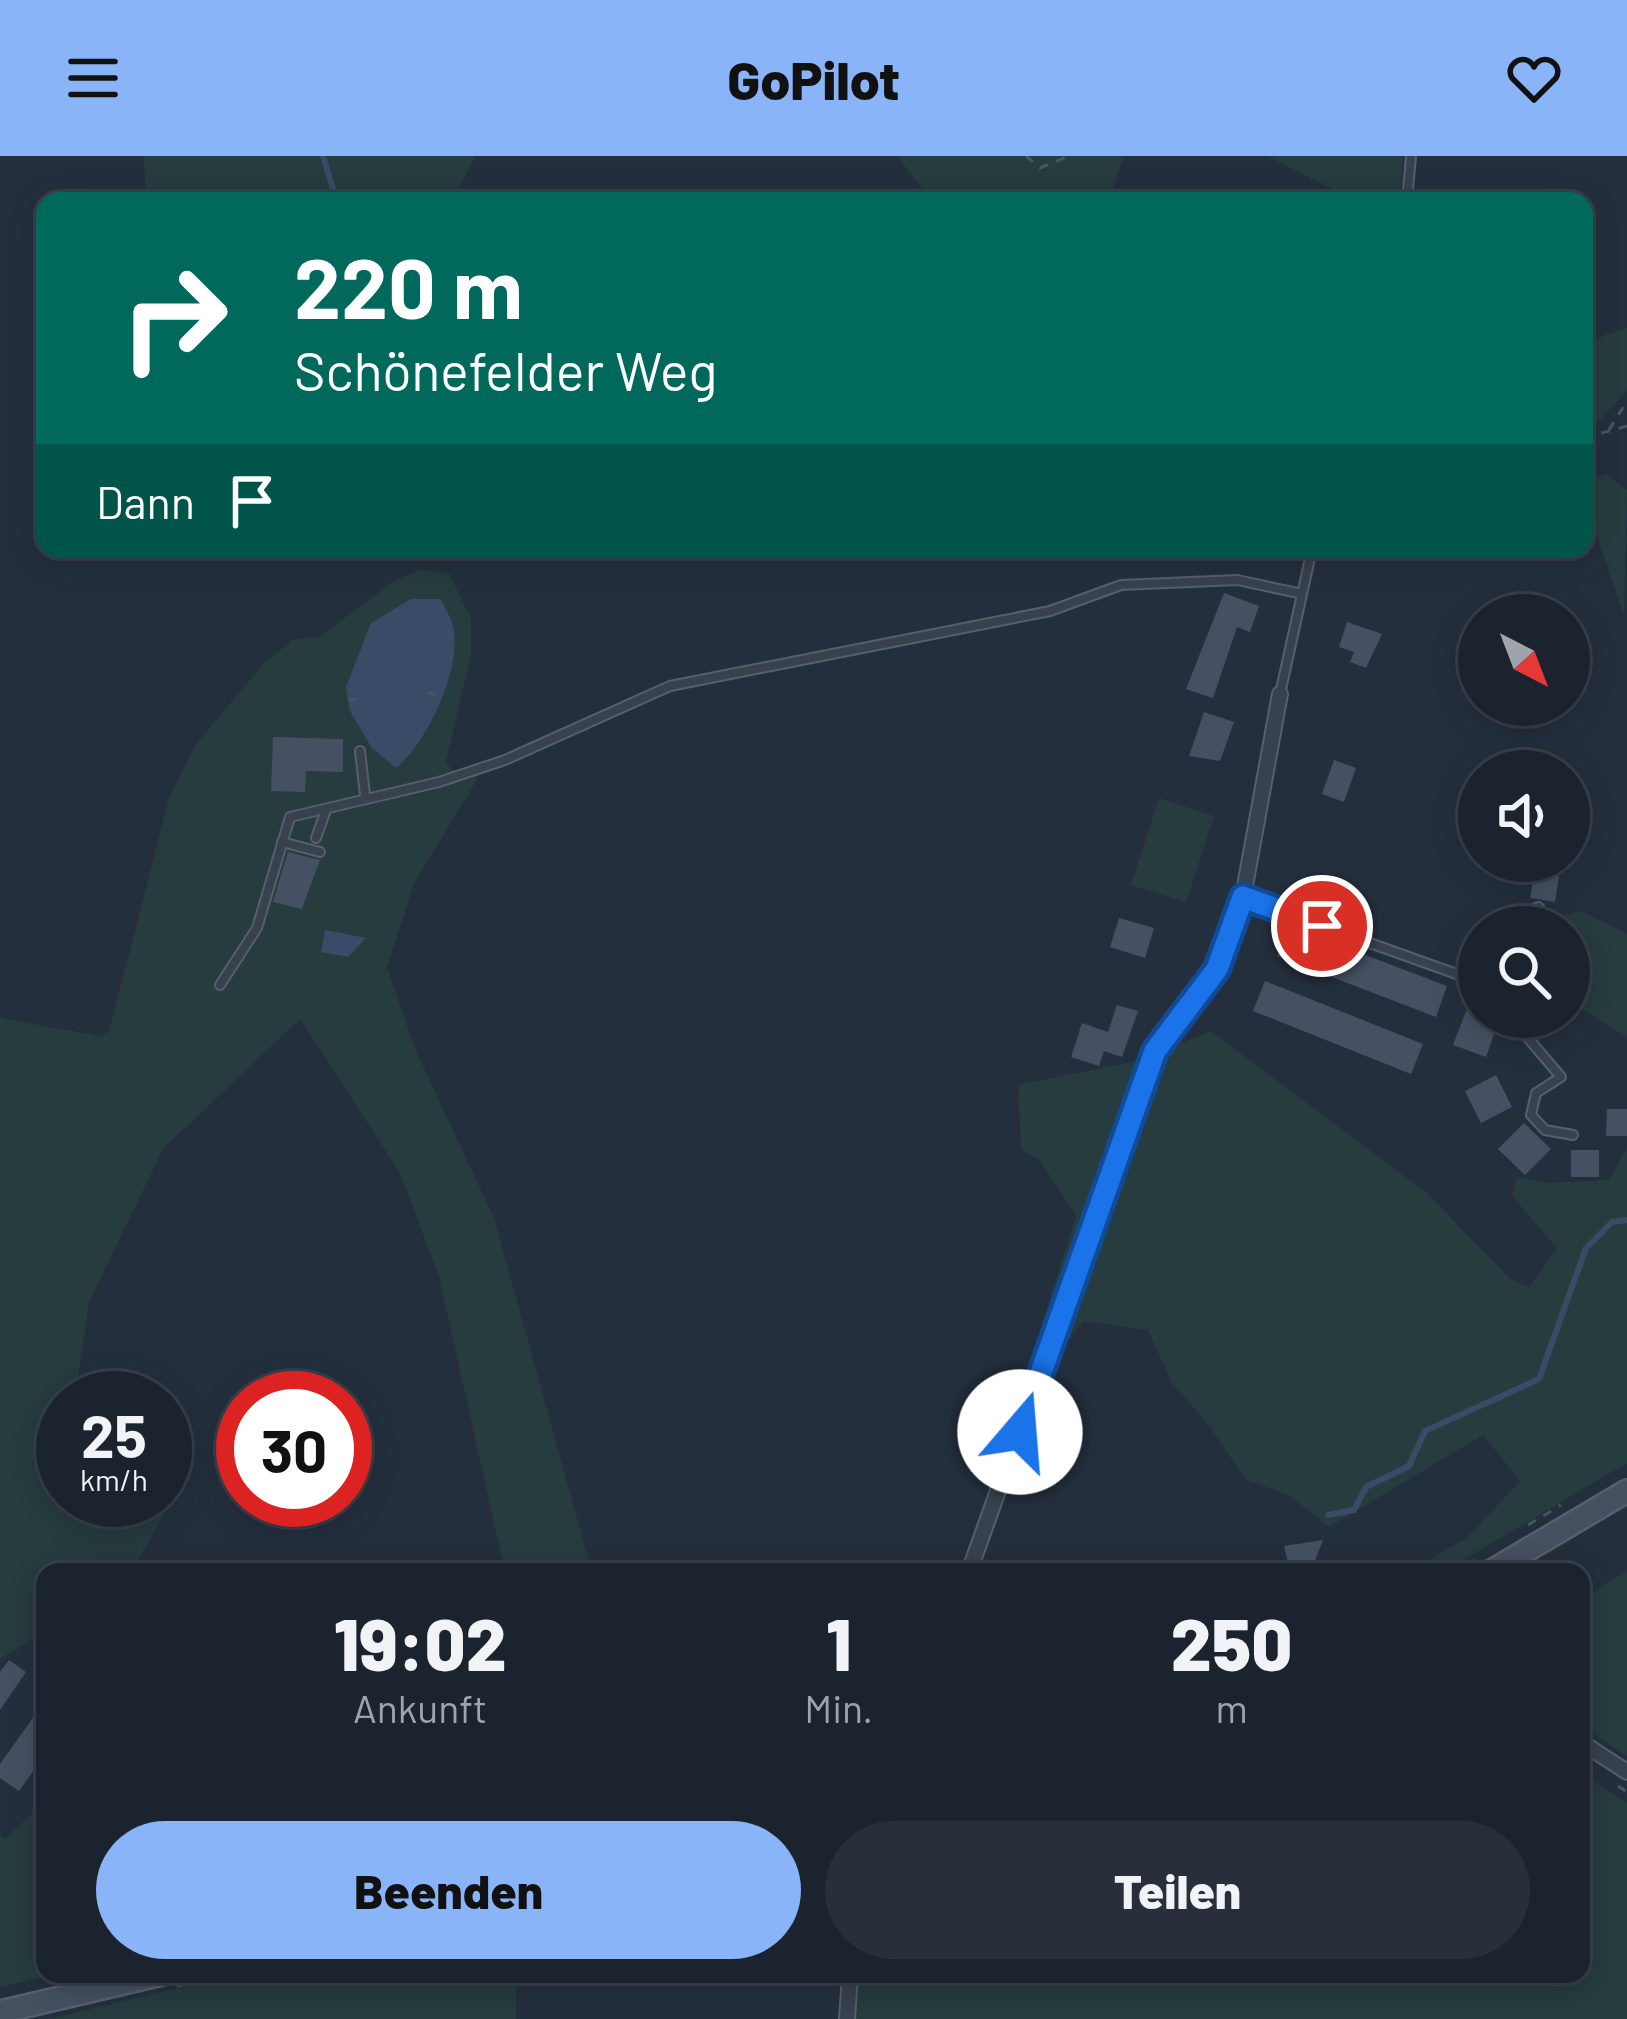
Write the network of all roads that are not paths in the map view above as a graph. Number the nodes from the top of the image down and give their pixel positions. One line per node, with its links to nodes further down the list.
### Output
1 (1411, 156): 2 (lane)
2 (1408, 192)
3 (1309, 558): 4 (lane)
4 (1298, 593): 5 (lane); 7 (lane)
5 (1280, 694): 12 (street)
6 (360, 751): 7 (lane)
7 (365, 795): 8 (lane)
8 (326, 809): 9 (lane); 10 (lane)
9 (316, 838)
10 (282, 842): 11 (lane); 14 (lane)
11 (320, 852)
12 (1243, 897): 13 (lane); 18 (street)
13 (1458, 974)
14 (220, 985)
15 (1528, 1038): 16 (lane)
16 (1573, 1135)
17 (1627, 1491): 19 (main road)
18 (972, 1563)
19 (1505, 1563)
20 (1590, 1748): 21 (street)
21 (1627, 1772)
22 (124, 1983): 24 (main road)
23 (849, 1983): 25 (street)
24 (0, 2012)
25 (847, 2019)

